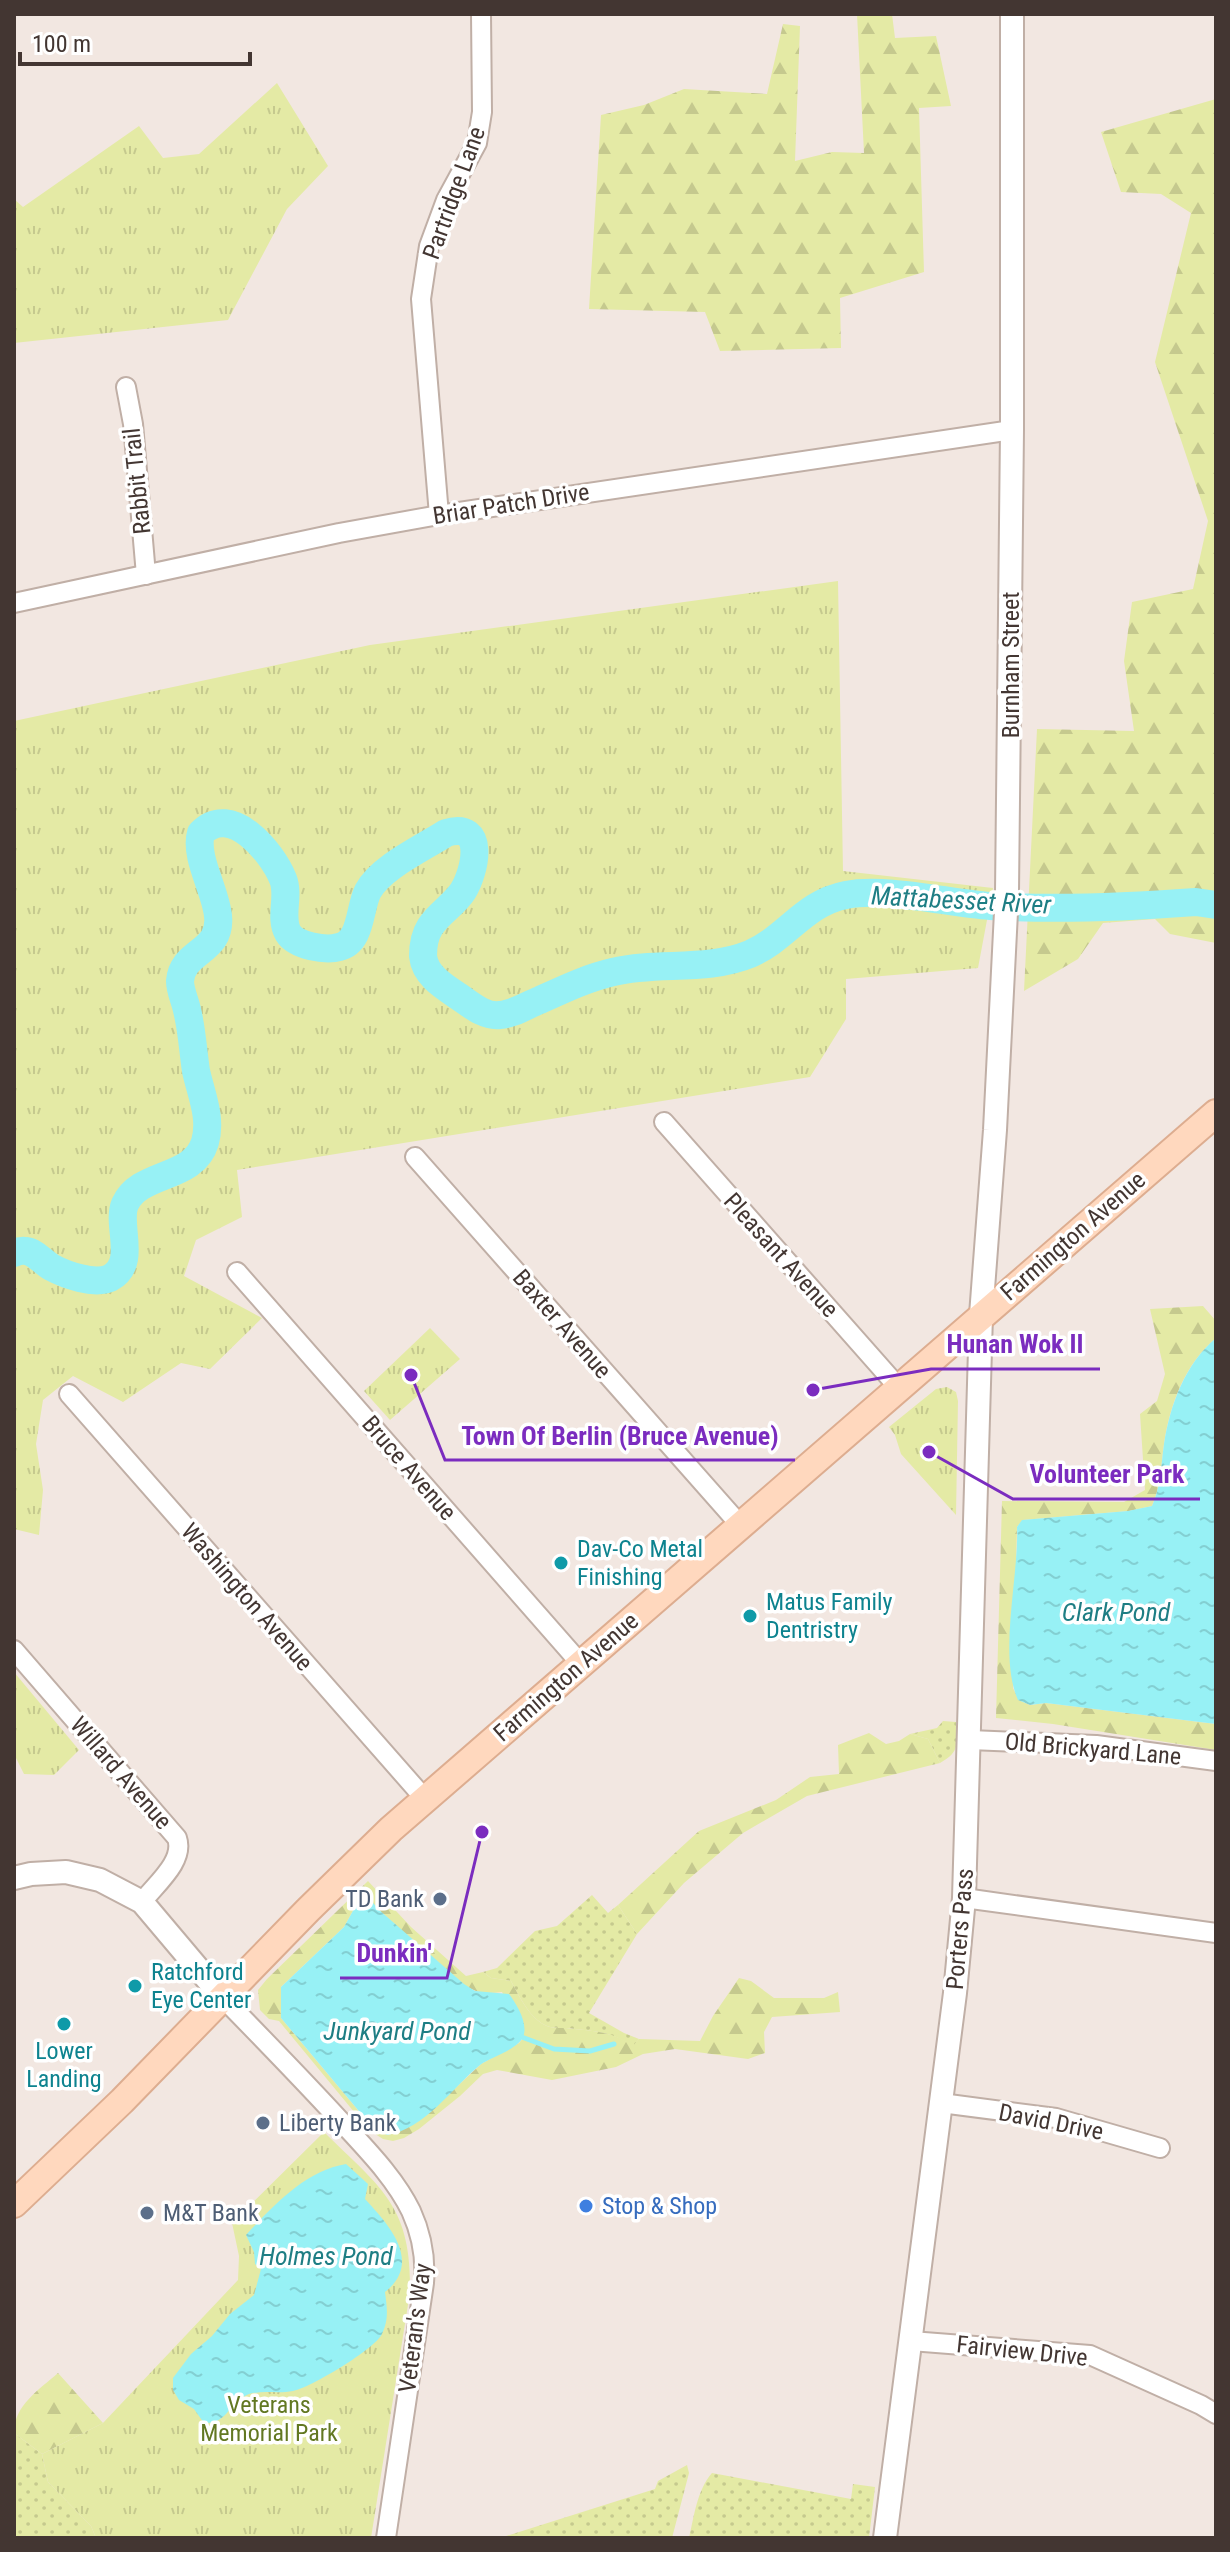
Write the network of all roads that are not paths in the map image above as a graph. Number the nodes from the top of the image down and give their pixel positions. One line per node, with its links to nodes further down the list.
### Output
1 (481, 14): 5 (street, Partridge Lane)
2 (1012, 14): 4 (street, Burnham Street)
3 (126, 387): 6 (street, Rabbit Trail)
4 (1012, 430): 5 (street, Briar Patch Drive); 12 (street, Burnham Street)
5 (439, 515): 6 (street, Briar Patch Drive)
6 (146, 575): 7 (street, Briar Patch Drive)
7 (14, 603)
8 (1216, 1113): 12 (main road, Farmington Avenue)
9 (664, 1122): 13 (street, Pleasant Avenue)
10 (415, 1157): 15 (street, Baxter Avenue)
11 (237, 1272): 17 (street, Bruce Avenue)
12 (981, 1315): 13 (main road, Farmington Avenue); 18 (street, Porters Pass)
13 (899, 1388): 15 (main road, Farmington Avenue)
14 (69, 1394): 20 (street, Washington Avenue)
15 (741, 1526): 17 (main road, Farmington Avenue)
16 (14, 1650): 23 (street, Willard Avenue)
17 (581, 1664): 20 (main road, Farmington Avenue)
18 (970, 1740): 19 (street, Old Brickyard Lane); 22 (street, Porters Pass)
19 (1216, 1761)
20 (425, 1799): 25 (main road, Farmington Avenue)
21 (14, 1878): 23 (street)
22 (964, 1898): 24 (street); 26 (street, Porters Pass)
23 (142, 1902): 25 (street)
24 (1216, 1933)
25 (223, 1998): 28 (main road, Farmington Avenue); 31 (street, Veteran's Way)
26 (941, 2103): 27 (street, David Drive); 29 (street, Porters Pass)
27 (1160, 2148)
28 (14, 2204)
29 (911, 2341): 30 (street, Fairview Drive); 32 (street, Porters Pass)
30 (1216, 2414)
31 (386, 2538)
32 (885, 2538)

